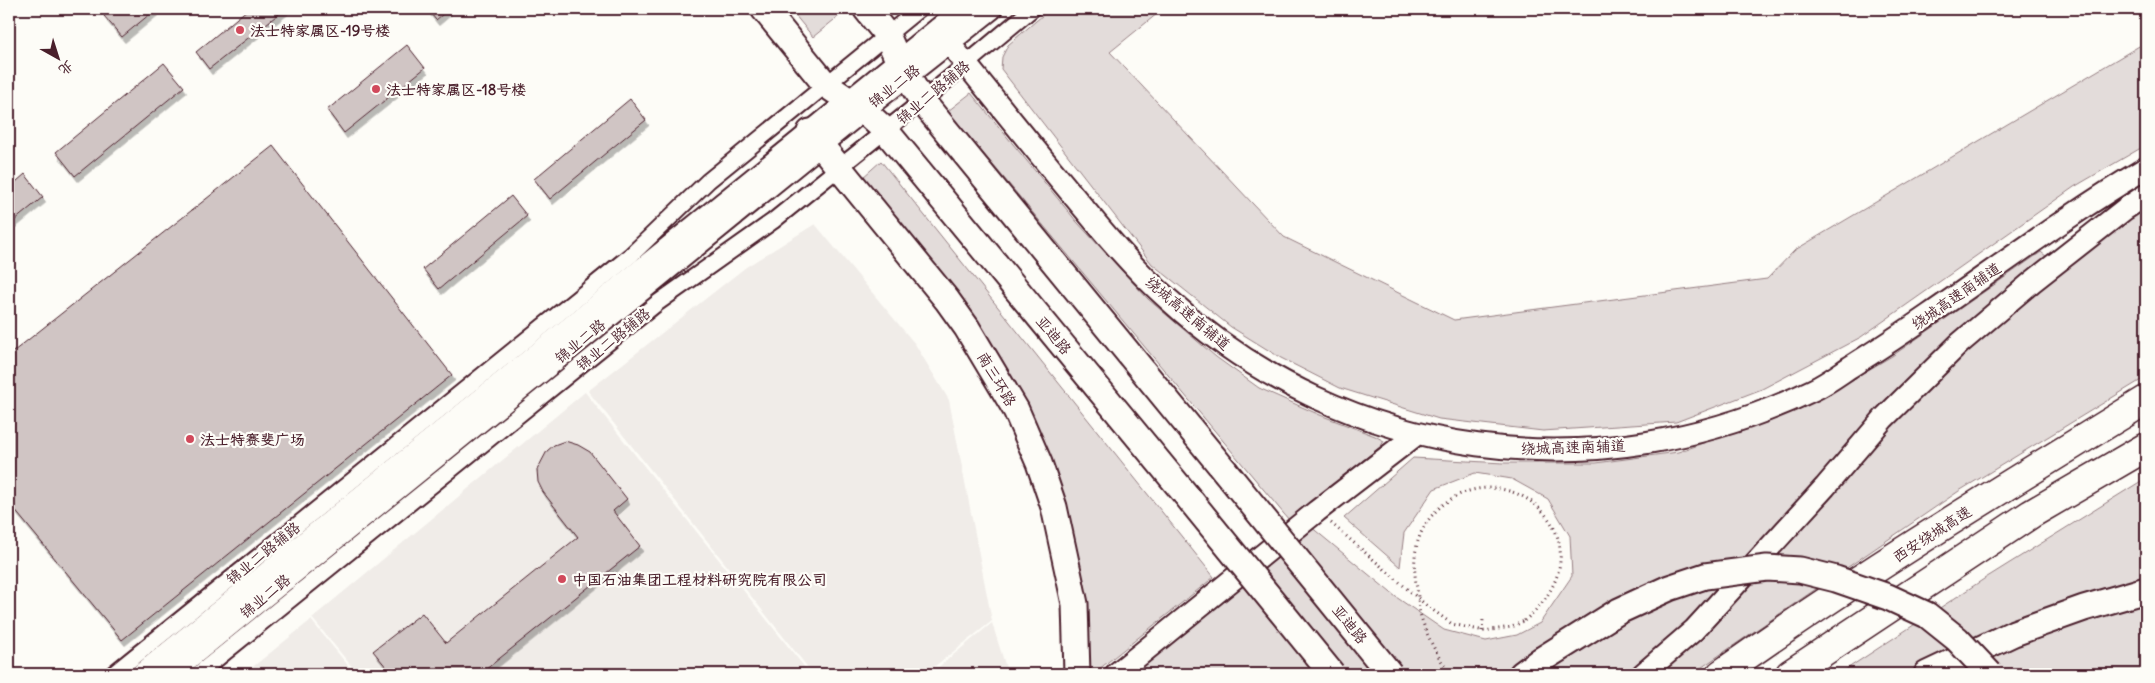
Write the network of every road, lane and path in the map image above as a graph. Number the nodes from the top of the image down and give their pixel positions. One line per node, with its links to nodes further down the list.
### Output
1 (764, 9): 11 (highway, 亚迪路)
2 (866, 9): 7 (highway, 亚迪路)
3 (919, 9): 7 (street, 锦业二路辅路)
4 (963, 9): 8 (main road, 锦业二路)
5 (992, 9): 8 (main road, 锦业二路)
6 (1032, 9): 9 (street, 锦业二路辅路)
7 (888, 35): 10 (highway, 亚迪路); 11 (street, 锦业二路辅路)
8 (943, 36): 9 (main road, 绕城高速南辅道); 10 (main road, 锦业二路)
9 (966, 64): 12 (street, 锦业二路辅路); 20 (main road, 绕城高速南辅道)
10 (902, 68): 12 (highway, 亚迪路); 13 (main road, 锦业二路)
11 (826, 85): 13 (highway, 亚迪路); 27 (street, 锦业二路辅路)
12 (922, 101): 14 (street, 锦业二路辅路); 34 (highway, 亚迪路, bridge)
13 (856, 105): 14 (highway, 亚迪路); 15 (main road, 锦业二路)
14 (886, 131): 16 (street, 锦业二路辅路); 33 (highway, 亚迪路, bridge)
15 (816, 139): 16 (highway, 南三环路); 28 (main road, 锦业二路); 29 (main road, 锦业二路)
16 (839, 167): 30 (street, 锦业二路辅路); 31 (highway, 南三环路)
17 (2146, 168): 20 (main road, 绕城高速南辅道)
18 (2146, 195): 36 (main road)
19 (2146, 400): 37 (highway, 西安绕城高速)
20 (1417, 434): 22 (main road)
21 (2146, 447): 38 (highway)
22 (1317, 511): 25 (path); 32 (main road)
23 (2146, 590): 39 (highway)
24 (1483, 620): 25 (path)
25 (1482, 631): 35 (path, bridge)
26 (1531, 667): 40 (highway, bridge)
27 (113, 674)
28 (142, 674)
29 (169, 674)
30 (198, 674)
31 (1078, 674)
32 (1116, 674)
33 (1332, 674)
34 (1390, 674)
35 (1450, 674)
36 (1643, 674)
37 (1721, 674)
38 (1790, 674)
39 (1927, 674)
40 (1990, 674)

